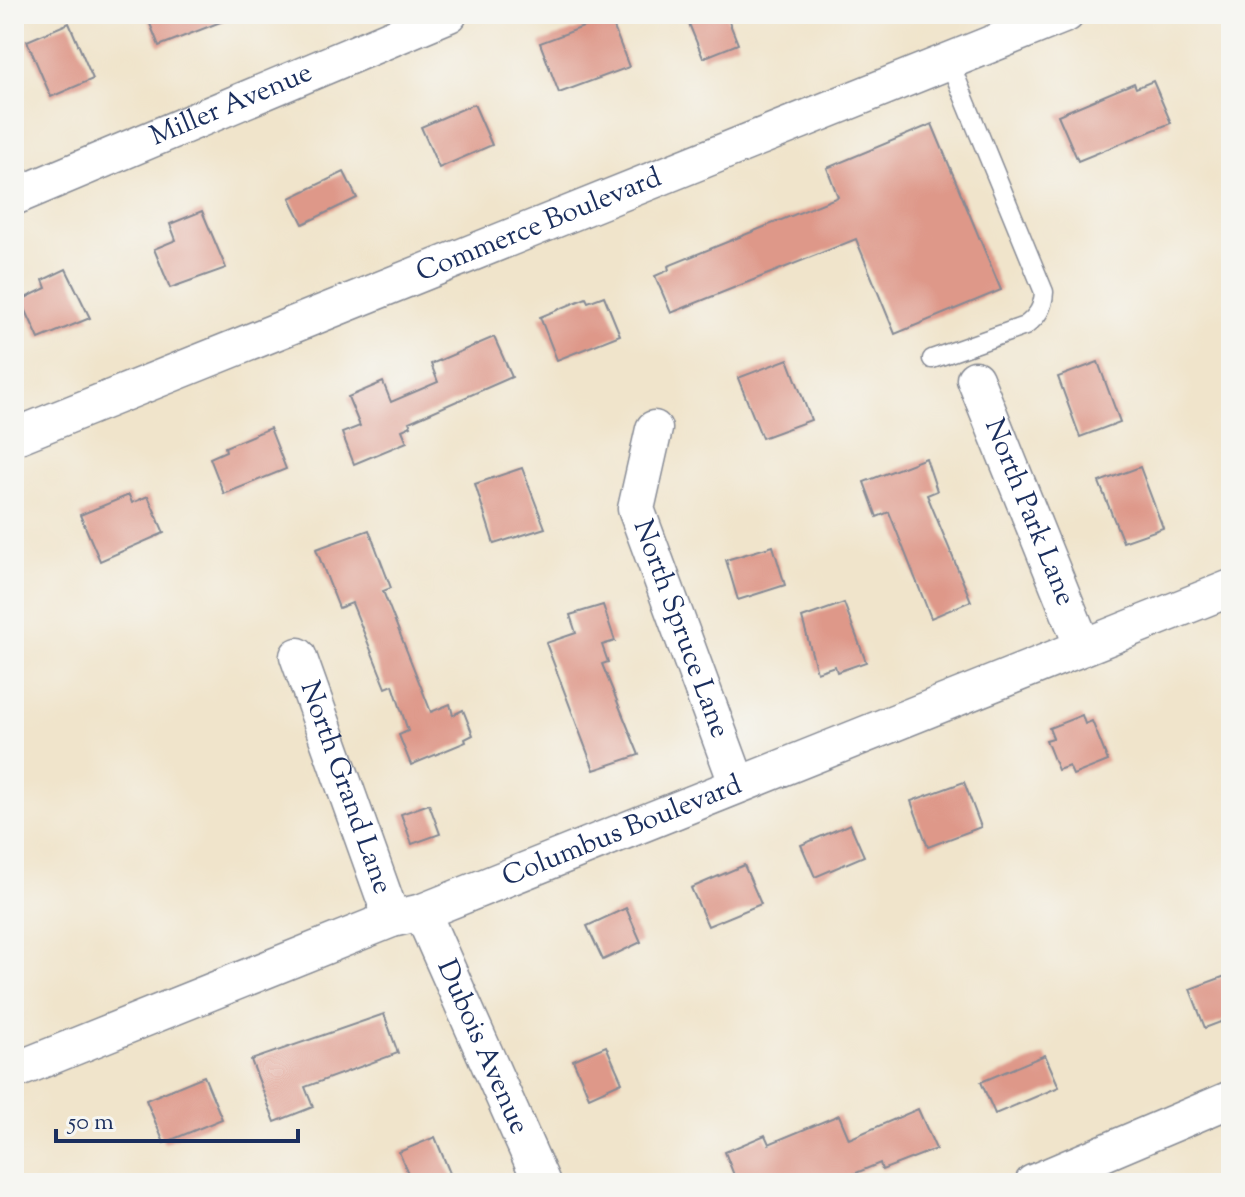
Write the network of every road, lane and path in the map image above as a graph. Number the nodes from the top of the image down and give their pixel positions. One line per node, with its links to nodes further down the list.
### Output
1 (449, 14): 4 (street, Miller Avenue)
2 (1066, 14): 3 (street, Commerce Boulevard)
3 (949, 61): 5 (lane); 8 (street, Commerce Boulevard)
4 (14, 197)
5 (932, 359)
6 (975, 379): 10 (street, North Park Lane)
7 (654, 429): 12 (street, North Spruce Lane)
8 (14, 437)
9 (1231, 588): 10 (street, Columbus Boulevard)
10 (1083, 647): 12 (street, Columbus Boulevard)
11 (298, 656): 13 (street, North Grand Lane)
12 (737, 783): 13 (street, Columbus Boulevard)
13 (407, 916): 14 (street, Columbus Boulevard); 16 (street, Dubois Avenue)
14 (14, 1071)
15 (1231, 1099): 17 (street)
16 (542, 1183)
17 (1033, 1183)

